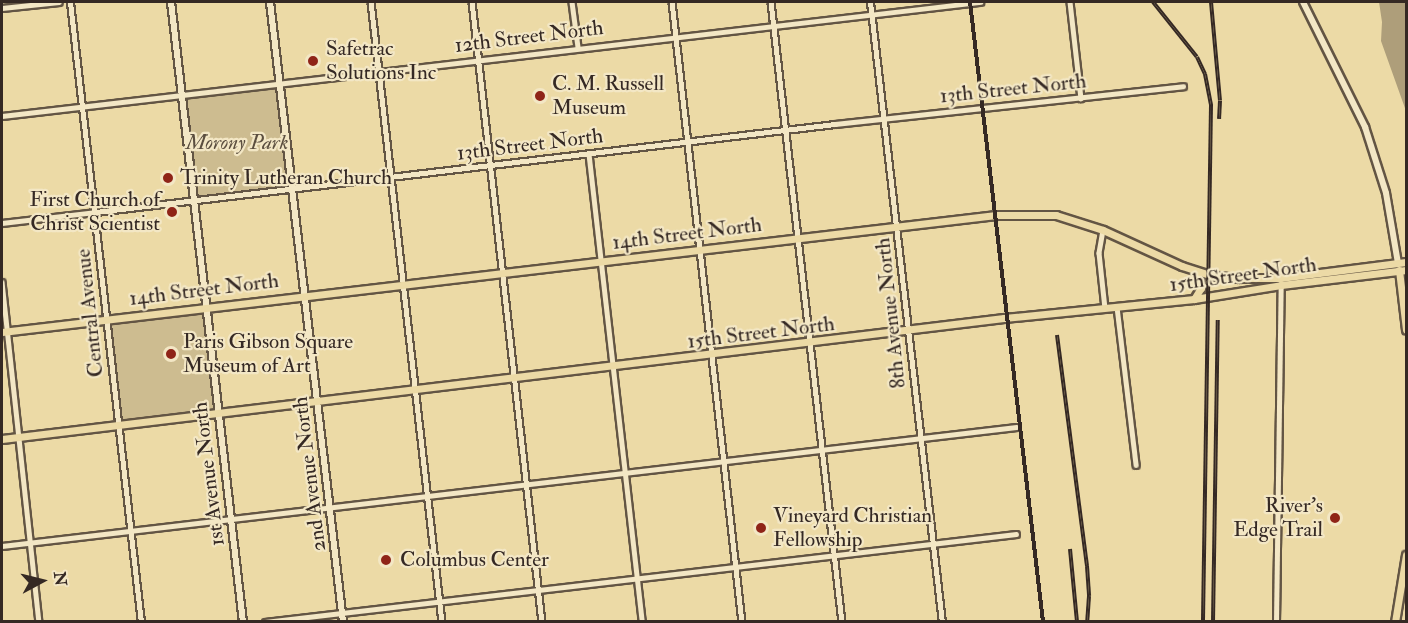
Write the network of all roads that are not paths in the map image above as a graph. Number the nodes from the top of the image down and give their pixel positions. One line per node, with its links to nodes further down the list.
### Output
1 (59, 2): 14 (street)
2 (70, 2): 25 (street, Central Avenue)
3 (171, 2): 23 (main road, 1st Avenue North)
4 (270, 2): 21 (main road, 2nd Avenue North)
5 (372, 2): 20 (street)
6 (472, 2): 19 (street)
7 (572, 2): 18 (street)
8 (672, 2): 17 (street)
9 (771, 2): 16 (street)
10 (870, 2): 15 (street, 8th Avenue North)
11 (980, 2): 15 (street, 12th Street North)
12 (1070, 2): 24 (street)
13 (1303, 2): 43 (main road)
14 (2, 8)
15 (871, 13): 16 (street, 12th Street North); 27 (street, 8th Avenue North)
16 (774, 25): 17 (street, 12th Street North); 28 (street)
17 (676, 36): 18 (street, 12th Street North); 29 (street)
18 (578, 47): 19 (street, 12th Street North)
19 (478, 60): 20 (street, 12th Street North); 31 (street)
20 (379, 74): 21 (street, 12th Street North); 32 (street)
21 (280, 84): 23 (street, 12th Street North); 33 (main road, 2nd Avenue North)
22 (1183, 86): 24 (street, 13th Street North)
23 (182, 95): 25 (street, 12th Street North); 34 (main road, 1st Avenue North)
24 (1081, 98): 27 (street, 13th Street North)
25 (83, 107): 26 (street, 12th Street North); 35 (street, Central Avenue)
26 (2, 116)
27 (885, 119): 28 (street, 13th Street North); 37 (street, 8th Avenue North)
28 (786, 130): 29 (street, 13th Street North); 39 (street)
29 (688, 143): 30 (street, 13th Street North); 40 (street)
30 (589, 154): 31 (street, 13th Street North); 41 (street)
31 (490, 166): 32 (street, 13th Street North); 46 (street)
32 (392, 179): 33 (street, 13th Street North); 50 (street)
33 (293, 190): 34 (street, 13th Street North); 51 (main road, 2nd Avenue North)
34 (193, 201): 35 (street, 13th Street North); 53 (main road, 1st Avenue North)
35 (96, 212): 36 (street); 56 (street, Central Avenue)
36 (2, 223)
37 (897, 226): 38 (main road, 14th Street North); 39 (main road, 14th Street North); 59 (street, 8th Avenue North)
38 (1103, 230): 44 (main road, 14th Street North); 55 (street)
39 (798, 238): 40 (main road, 14th Street North); 60 (street)
40 (699, 250): 41 (main road, 14th Street North); 61 (street)
41 (601, 261): 46 (main road, 14th Street North); 62 (street)
42 (1407, 262): 43 (main road, 15th Street North)
43 (1398, 263): 45 (main road); 48 (main road, 15th Street North)
44 (1197, 271): 47 (main road, 14th Street North); 52 (main road)
45 (1403, 271): 48 (main road, 15th Street North); 57 (main road)
46 (502, 273): 50 (main road, 14th Street North); 63 (street)
47 (1260, 279): 48 (main road, 15th Street North)
48 (1281, 281): 52 (main road, 15th Street North); 103 (street)
49 (2, 282): 58 (street)
50 (403, 285): 51 (main road, 14th Street North); 64 (street)
51 (305, 296): 53 (main road, 14th Street North); 65 (main road, 2nd Avenue North)
52 (1194, 299): 54 (main road, 15th Street North)
53 (205, 307): 56 (main road, 14th Street North); 66 (main road, 1st Avenue North)
54 (1117, 307): 55 (main road, 15th Street North); 74 (street)
55 (1105, 308): 59 (main road, 15th Street North)
56 (107, 318): 58 (main road, 14th Street North); 67 (street, Central Avenue)
57 (1407, 330)
58 (4, 332): 69 (street)
59 (909, 332): 60 (main road, 15th Street North); 70 (street, 8th Avenue North)
60 (809, 343): 61 (main road, 15th Street North); 72 (street)
61 (711, 356): 62 (main road, 15th Street North); 73 (street)
62 (613, 367): 63 (main road, 15th Street North); 75 (street)
63 (515, 378): 64 (main road, 15th Street North); 76 (street)
64 (416, 391): 65 (main road, 15th Street North); 77 (street)
65 (318, 401): 66 (main road, 15th Street North); 78 (main road, 2nd Avenue North)
66 (218, 413): 67 (main road, 15th Street North); 79 (main road, 1st Avenue North)
67 (118, 425): 69 (main road, 15th Street North); 80 (street, Central Avenue)
68 (1016, 427): 70 (street)
69 (19, 437): 71 (main road, 15th Street North); 82 (street)
70 (921, 437): 72 (street); 83 (street, 8th Avenue North)
71 (2, 439)
72 (822, 449): 73 (street); 85 (street)
73 (723, 460): 75 (street); 87 (street)
74 (1136, 465)
75 (626, 472): 76 (street); 88 (street)
76 (527, 483): 77 (street); 89 (street)
77 (428, 495): 78 (street); 90 (street)
78 (330, 506): 79 (street); 91 (main road, 2nd Avenue North)
79 (230, 518): 80 (street); 94 (main road, 1st Avenue North)
80 (132, 530): 82 (street); 93 (street, Central Avenue)
81 (1016, 534): 83 (street)
82 (30, 542): 84 (street); 92 (street)
83 (933, 543): 85 (street); 102 (street, 8th Avenue North)
84 (2, 546)
85 (834, 555): 87 (street); 101 (street)
86 (1407, 555): 104 (main road)
87 (735, 566): 88 (street); 100 (street)
88 (637, 578): 89 (street); 99 (street)
89 (538, 589): 90 (street); 98 (street)
90 (440, 601): 91 (street); 97 (street)
91 (342, 612): 95 (street); 96 (main road, 2nd Avenue North)
92 (39, 621)
93 (141, 621)
94 (243, 621)
95 (265, 621)
96 (343, 621)
97 (442, 621)
98 (542, 621)
99 (642, 621)
100 (742, 621)
101 (842, 621)
102 (942, 621)
103 (1276, 621)
104 (1395, 621)

